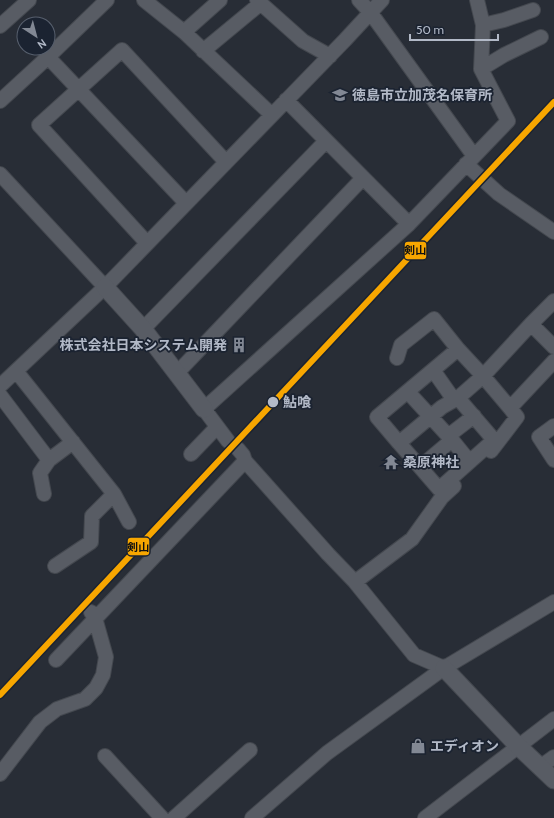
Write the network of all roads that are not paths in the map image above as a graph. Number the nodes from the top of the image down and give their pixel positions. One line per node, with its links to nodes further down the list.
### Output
1 (28, 0): 12 (street)
2 (107, 0): 17 (street)
3 (144, 0): 13 (street)
4 (220, 0): 13 (street)
5 (359, 0): 10 (street)
6 (382, 0): 10 (street)
7 (479, 1): 11 (street)
8 (259, 2): 15 (street); 16 (street)
9 (533, 10): 11 (street)
10 (370, 12): 16 (street); 24 (street)
11 (483, 25): 18 (street)
12 (0, 26)
13 (184, 32): 15 (street)
14 (541, 37): 18 (street)
15 (203, 50): 22 (street)
16 (330, 56): 20 (street)
17 (48, 57): 19 (street); 21 (street)
18 (481, 69): 24 (street)
19 (79, 89): 25 (street); 28 (street); 31 (street)
20 (286, 100): 22 (street); 23 (street)
21 (0, 101)
22 (272, 115): 25 (street)
23 (326, 140): 27 (street); 35 (street)
24 (470, 160): 29 (street); 30 (street)
25 (226, 162): 28 (street)
26 (0, 174): 32 (street)
27 (363, 178): 29 (street); 42 (street)
28 (186, 203): 31 (street)
29 (409, 224): 49 (street)
30 (554, 232)
31 (147, 243): 32 (street)
32 (105, 287): 35 (street); 41 (street)
33 (554, 301): 34 (street)
34 (531, 324): 36 (street); 43 (street)
35 (143, 329): 42 (street)
36 (554, 348)
37 (458, 349): 38 (street); 40 (street); 43 (street)
38 (397, 358)
39 (554, 361): 48 (street)
40 (433, 370): 45 (street); 47 (street)
41 (16, 371): 44 (street); 55 (street)
42 (177, 373): 49 (street)
43 (483, 376): 47 (street); 48 (street)
44 (0, 386)
45 (408, 392): 51 (street); 56 (street)
46 (0, 395): 58 (street)
47 (456, 399): 50 (street); 51 (street)
48 (510, 408): 67 (street)
49 (204, 409): 53 (street)
50 (474, 416): 54 (street); 61 (street)
51 (430, 417): 54 (street); 56 (street)
52 (554, 426): 59 (street)
53 (218, 427): 57 (street); 60 (street)
54 (450, 438): 61 (street); 62 (street)
55 (73, 442): 58 (street); 64 (street)
56 (400, 443): 62 (street)
57 (191, 454)
58 (49, 460): 63 (street)
59 (554, 460)
60 (246, 461): 67 (street); 69 (street)
61 (469, 461): 62 (street)
62 (420, 467)
63 (44, 494)
64 (114, 494): 65 (street); 66 (street)
65 (129, 522)
66 (55, 566)
67 (355, 582): 71 (street)
68 (554, 602): 71 (street)
69 (92, 614): 70 (street); 78 (street)
70 (56, 660)
71 (444, 668): 73 (street); 82 (street)
72 (554, 719): 73 (street)
73 (518, 746): 77 (street); 83 (street)
74 (250, 750): 81 (street)
75 (105, 756): 80 (street)
76 (554, 757): 77 (street)
77 (540, 767): 79 (street)
78 (0, 774)
79 (554, 780)
80 (162, 818)
81 (174, 818)
82 (252, 818)
83 (426, 818)

